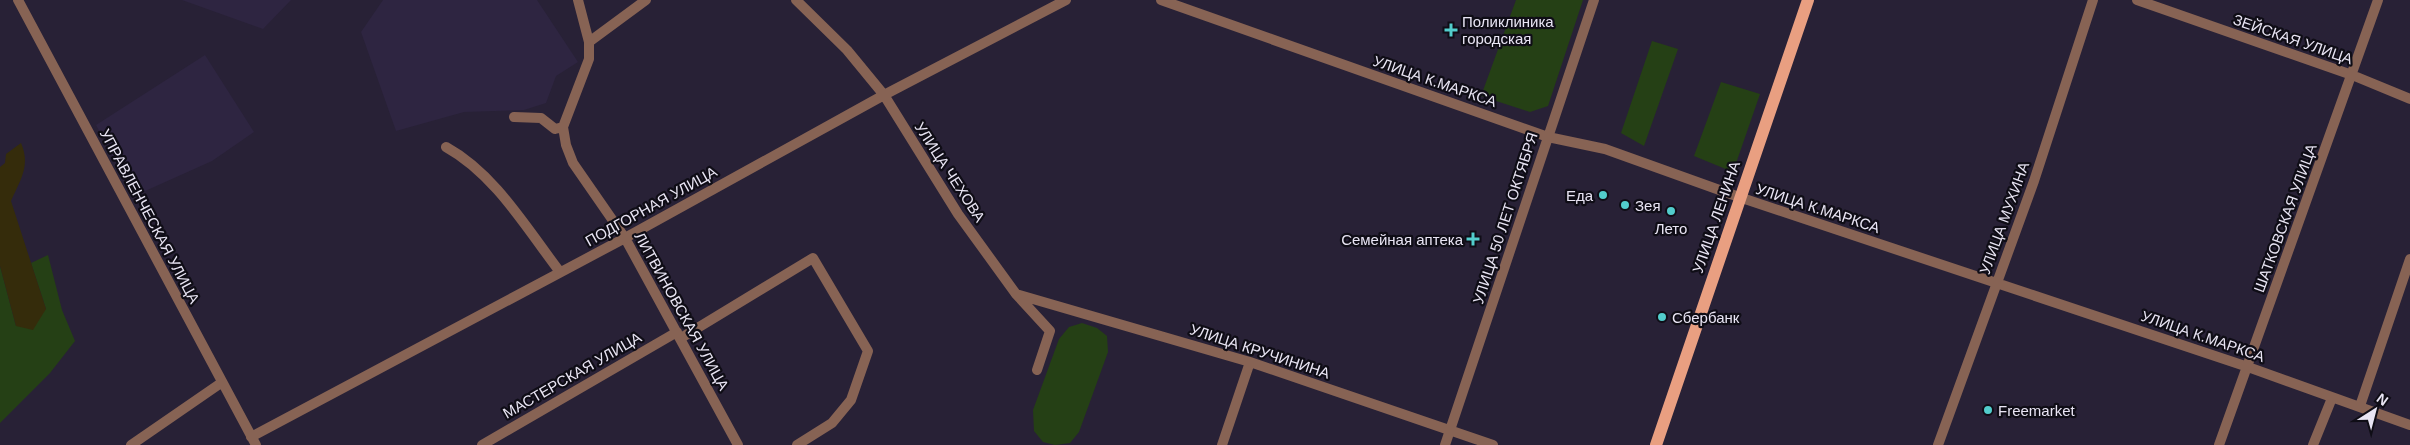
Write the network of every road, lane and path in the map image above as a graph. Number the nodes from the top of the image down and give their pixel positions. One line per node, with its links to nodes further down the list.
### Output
1 (18, 0): 30 (street, УПРАВЛЕНЧЕСКАЯ УЛИЦА)
2 (578, 0): 12 (street)
3 (646, 0): 12 (street)
4 (796, 0): 14 (street, УЛИЦА ЧЕХОВА)
5 (1066, 0): 14 (street, ПОДГОРНАЯ УЛИЦА)
6 (1161, 0): 18 (street, УЛИЦА К.МАРКСА)
7 (1594, 0): 18 (street, УЛИЦА 50 ЛЕТ ОКТЯБРЯ)
8 (1808, 0): 20 (main road, УЛИЦА ЛЕНИНА)
9 (2093, 0): 24 (street, УЛИЦА МУХИНА)
10 (2138, 0): 13 (street, ЗЕЙСКАЯ УЛИЦА)
11 (2378, 0): 13 (street, ШАТКОВСКАЯ УЛИЦА)
12 (589, 42): 17 (street)
13 (2352, 75): 15 (street, ЗЕЙСКАЯ УЛИЦА); 28 (street, ШАТКОВСКАЯ УЛИЦА)
14 (884, 95): 21 (street, ПОДГОРНАЯ УЛИЦА); 25 (street, УЛИЦА ЧЕХОВА)
15 (2410, 99)
16 (514, 117): 17 (street)
17 (563, 127): 21 (street, ЛИТВИНОВСКАЯ УЛИЦА)
18 (1548, 137): 20 (street, УЛИЦА К.МАРКСА); 34 (street, УЛИЦА 50 ЛЕТ ОКТЯБРЯ)
19 (446, 147): 23 (street)
20 (1739, 198): 24 (street, УЛИЦА К.МАРКСА); 43 (main road, УЛИЦА ЛЕНИНА)
21 (625, 238): 23 (street, ПОДГОРНАЯ УЛИЦА); 26 (street, ЛИТВИНОВСКАЯ УЛИЦА)
22 (2410, 259): 32 (street)
23 (560, 272): 35 (street, ПОДГОРНАЯ УЛИЦА)
24 (1996, 284): 28 (street, УЛИЦА К.МАРКСА); 44 (street, УЛИЦА МУХИНА)
25 (1016, 294): 27 (street, УЛИЦА КРУЧИНИНА); 29 (street, УЛИЦА ЧЕХОВА)
26 (679, 335): 37 (street, МАСТЕРСКАЯ УЛИЦА); 38 (street, ЛИТВИНОВСКАЯ УЛИЦА); 39 (street, МАСТЕРСКАЯ УЛИЦА)
27 (1250, 362): 34 (street, УЛИЦА КРУЧИНИНА); 40 (street)
28 (2248, 367): 31 (street, УЛИЦА К.МАРКСА); 45 (street, ШАТКОВСКАЯ УЛИЦА)
29 (1037, 370)
30 (221, 383): 35 (street, УПРАВЛЕНЧЕСКАЯ УЛИЦА); 36 (street)
31 (2332, 398): 32 (street, УЛИЦА К.МАРКСА); 46 (street)
32 (2360, 406): 33 (street, УЛИЦА К.МАРКСА)
33 (2410, 425)
34 (1450, 431): 41 (street, УЛИЦА 50 ЛЕТ ОКТЯБРЯ); 42 (street, УЛИЦА КРУЧИНИНА)
35 (253, 441)
36 (131, 445)
37 (482, 445)
38 (738, 445)
39 (797, 445)
40 (1222, 445)
41 (1445, 445)
42 (1493, 445)
43 (1656, 445)
44 (1938, 445)
45 (2219, 445)
46 (2313, 445)

